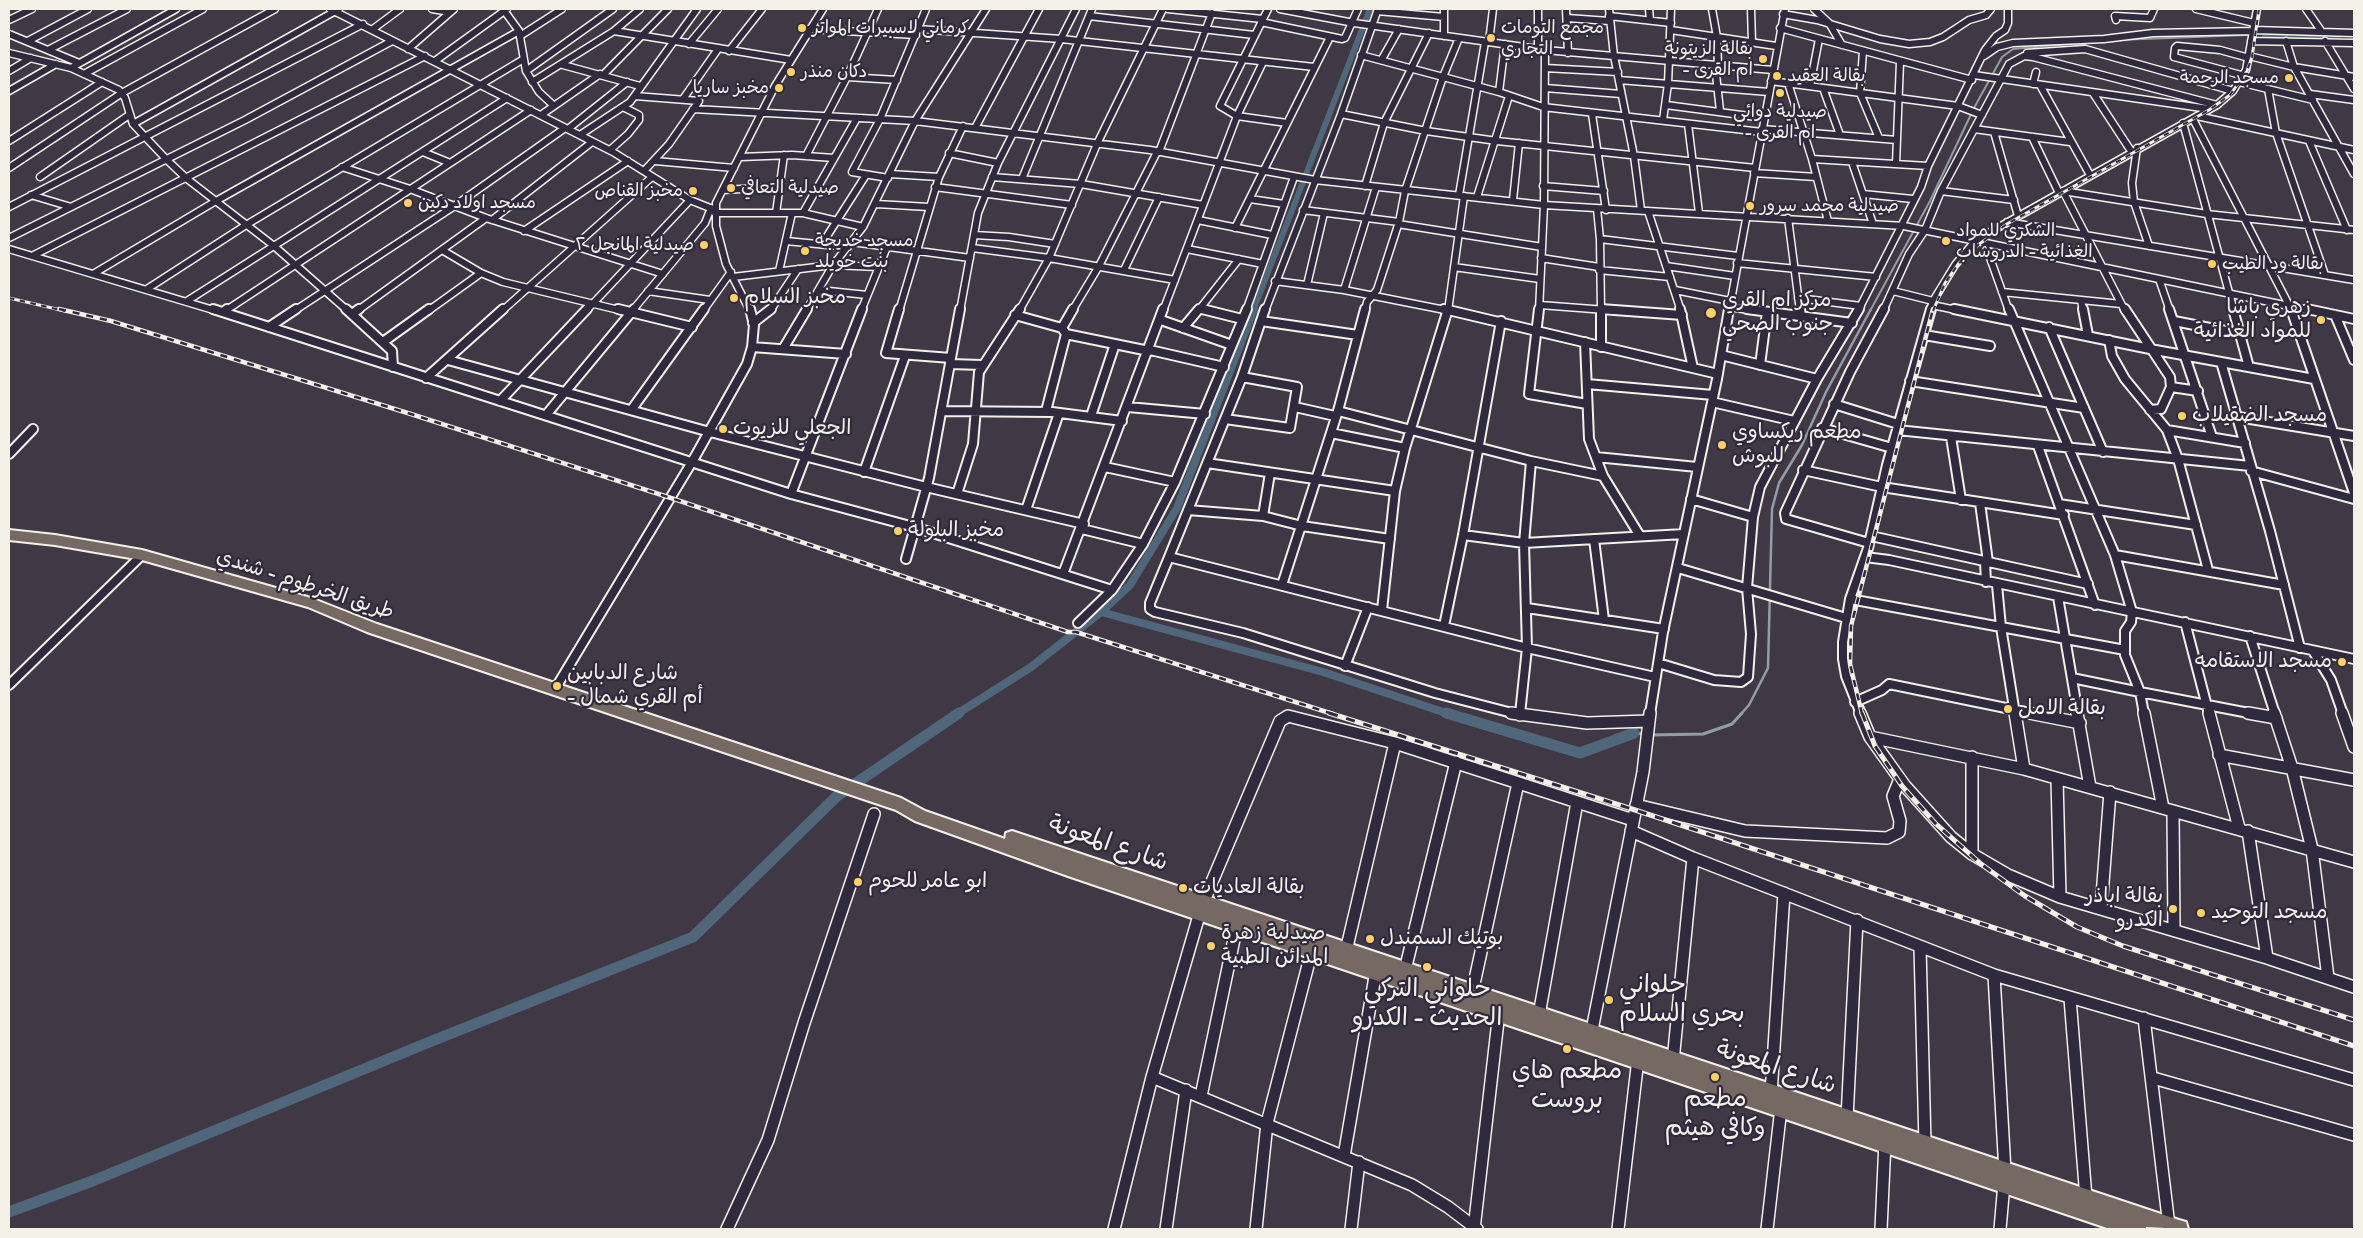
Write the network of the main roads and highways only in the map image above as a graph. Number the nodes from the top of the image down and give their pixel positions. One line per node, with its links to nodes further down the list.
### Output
1 (9, 535): 2 (highway, طريق الخرطوم - شندي)
2 (554, 689): 3 (highway, شارع المعونة)
3 (1202, 907): 4 (highway, شارع المعونة); 4 (highway, شارع المعونة)
4 (1590, 1038): 5 (highway, شارع المعونة); 5 (highway, شارع المعونة)
5 (1972, 1166): 6 (highway, شارع المعونة)
6 (2004, 1178): 7 (highway, شارع المعونة); 8 (highway, شارع المعونة)
7 (2101, 1223): 9 (highway, شارع المعونة)
8 (2174, 1227)
9 (2137, 1229)

